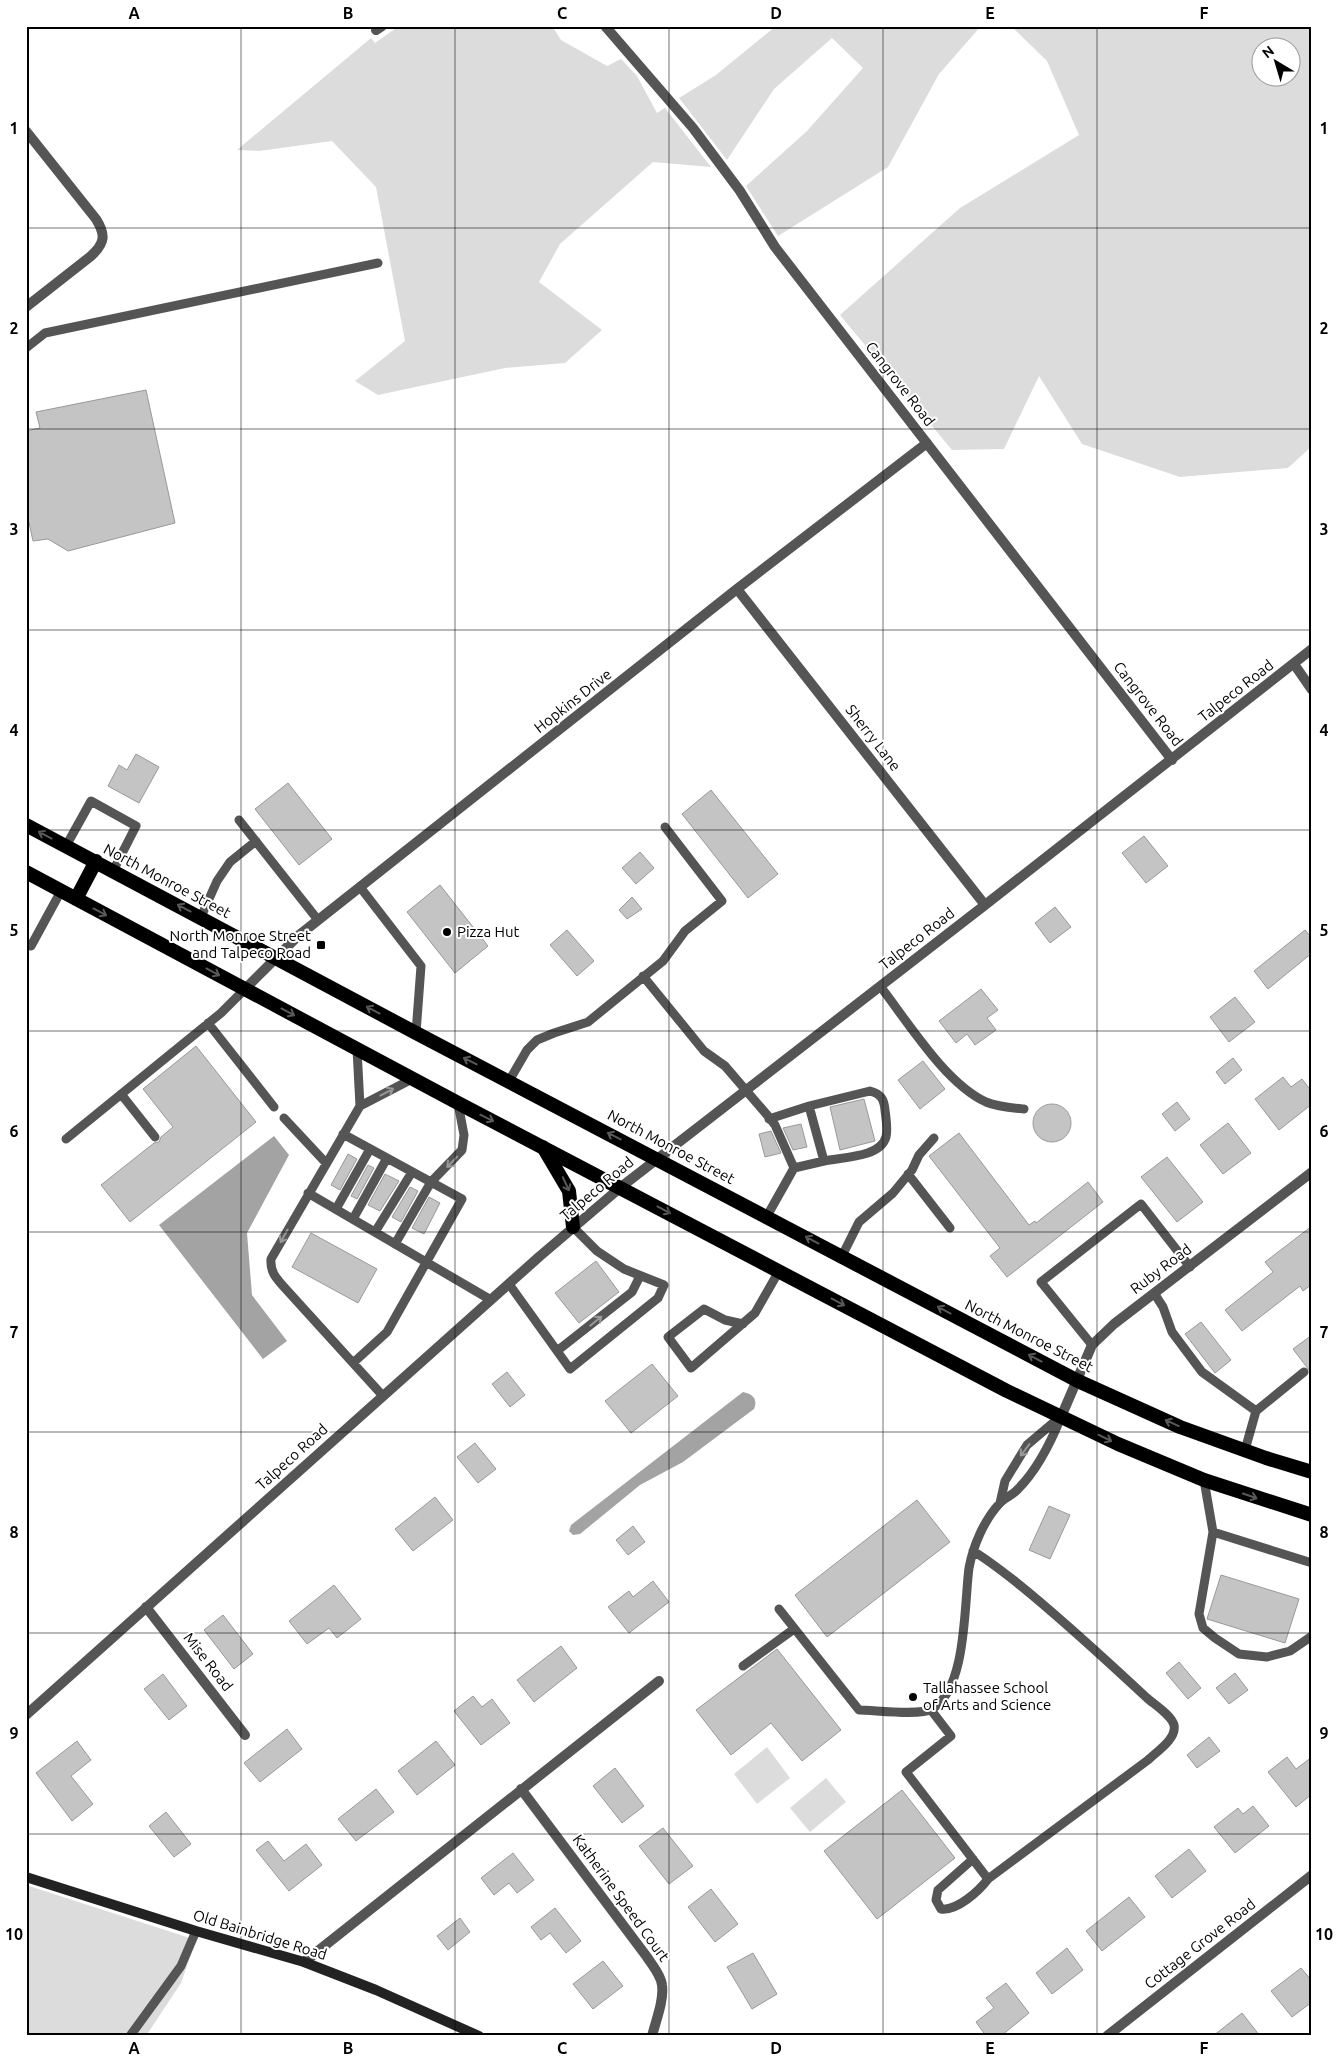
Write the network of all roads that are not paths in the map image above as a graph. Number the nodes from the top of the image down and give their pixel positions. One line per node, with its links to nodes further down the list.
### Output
1 (605, 26): 6 (street, Cangrove Road)
2 (26, 131): 4 (street)
3 (378, 263): 5 (lane)
4 (26, 307)
5 (26, 348)
6 (927, 443): 7 (street, Hopkins Drive); 11 (street, Cangrove Road)
7 (737, 589): 20 (street, Hopkins Drive); 23 (street, Sherry Lane)
8 (1312, 649): 9 (street, Talpeco Road)
9 (1294, 664): 10 (street); 11 (street, Talpeco Road)
10 (1312, 690)
11 (1172, 760): 23 (street, Talpeco Road)
12 (239, 820): 15 (lane)
13 (26, 824): 16 (highway, North Monroe Street, one-way to 13)
14 (665, 827): 28 (lane)
15 (256, 842): 24 (lane); 25 (lane)
16 (66, 846): 17 (highway, North Monroe Street); 18 (lane)
17 (96, 861): 18 (highway, North Monroe Street); 22 (highway)
18 (113, 871): 24 (highway, North Monroe Street, one-way to 18)
19 (26, 872): 21 (highway)
20 (360, 887): 25 (street, Hopkins Drive); 32 (lane)
21 (61, 891): 22 (highway); 26 (lane)
22 (76, 899): 30 (highway, one-way to 30)
23 (985, 906): 29 (street, Talpeco Road)
24 (201, 917): 27 (highway, North Monroe Street)
25 (318, 920): 27 (street, Hopkins Drive)
26 (31, 946)
27 (277, 958): 30 (street, Hopkins Drive); 32 (highway, North Monroe Street, one-way to 27)
28 (643, 976): 35 (lane); 36 (lane)
29 (880, 986): 36 (street, Talpeco Road); 42 (lane)
30 (245, 989): 31 (lane); 33 (highway, one-way to 33)
31 (208, 1023): 37 (lane); 41 (lane)
32 (416, 1033): 35 (highway, North Monroe Street, one-way to 32)
33 (357, 1048): 34 (highway); 39 (lane)
34 (414, 1078): 38 (highway); 39 (lane, one-way to 34)
35 (509, 1081): 52 (highway, North Monroe Street, one-way to 35)
36 (746, 1091): 44 (lane); 52 (street, Talpeco Road)
37 (121, 1094): 46 (lane); 48 (lane)
38 (458, 1103): 49 (highway, one-way to 49); 59 (lane, one-way to 59)
39 (360, 1106): 45 (lane)
40 (809, 1106): 44 (lane); 53 (lane); 53 (lane)
41 (274, 1107)
42 (1024, 1109)
43 (284, 1118): 54 (lane)
44 (769, 1118): 55 (lane)
45 (343, 1134): 50 (lane); 54 (lane)
46 (155, 1137)
47 (934, 1138): 58 (lane)
48 (66, 1139)
49 (543, 1146): 60 (highway); 65 (highway, one-way to 65)
50 (370, 1149): 51 (lane); 62 (lane)
51 (387, 1158): 56 (lane); 64 (lane)
52 (658, 1158): 60 (street, Talpeco Road); 63 (highway, North Monroe Street)
53 (824, 1161): 55 (lane)
54 (326, 1164): 61 (lane)
55 (794, 1168): 63 (lane)
56 (412, 1172): 59 (lane); 67 (lane)
57 (1312, 1172): 71 (street, Ruby Road)
58 (908, 1174): 66 (lane); 69 (lane)
59 (431, 1182): 68 (lane); 70 (lane)
60 (620, 1187): 65 (street, Talpeco Road); 72 (highway, one-way to 72)
61 (308, 1193): 62 (lane); 80 (lane, one-way to 80)
62 (336, 1209): 64 (lane)
63 (767, 1216): 69 (highway, North Monroe Street, one-way to 63)
64 (353, 1219): 67 (lane)
65 (574, 1227): 73 (lane); 74 (street, Talpeco Road)
66 (950, 1228)
67 (375, 1232): 68 (lane)
68 (395, 1244): 70 (lane)
69 (842, 1256): 82 (highway, North Monroe Street, one-way to 69)
70 (426, 1262): 76 (lane); 80 (lane)
71 (1190, 1266): 75 (street, Ruby Road); 78 (lane)
72 (779, 1271): 77 (lane); 85 (highway, one-way to 85)
73 (640, 1276): 79 (lane, one-way to 73); 79 (lane)
74 (509, 1284): 76 (street, Talpeco Road); 79 (lane)
75 (1154, 1293): 78 (street, Ruby Road); 84 (lane)
76 (491, 1300): 83 (street, Talpeco Road)
77 (743, 1324): 77 (lane)
78 (1092, 1345): 82 (street, Ruby Road)
79 (558, 1351)
80 (353, 1363): 83 (lane)
81 (1304, 1372): 84 (lane)
82 (1078, 1381): 85 (street, Ruby Road); 86 (highway, North Monroe Street, one-way to 82)
83 (384, 1396): 94 (street, Talpeco Road)
84 (1256, 1411): 86 (lane)
85 (1061, 1417): 88 (highway, one-way to 88); 89 (lane); 89 (lane, one-way to 89)
86 (1245, 1450): 87 (highway, North Monroe Street)
87 (1312, 1472)
88 (1204, 1480): 90 (highway, one-way to 90); 91 (lane)
89 (1000, 1503): 92 (lane)
90 (1312, 1515)
91 (1213, 1532): 93 (lane); 97 (lane)
92 (973, 1551): 100 (lane); 107 (lane)
93 (1312, 1563)
94 (146, 1607): 101 (street, Talpeco Road); 102 (street, Mise Road)
95 (779, 1609): 96 (lane)
96 (794, 1629): 98 (lane); 100 (lane)
97 (1312, 1636)
98 (743, 1666)
99 (659, 1681): 103 (street)
100 (931, 1710): 104 (lane)
101 (26, 1715)
102 (246, 1735)
103 (521, 1789): 109 (street); 112 (street, Katherine Speed Court)
104 (973, 1859): 107 (lane); 107 (lane)
105 (1312, 1875): 113 (street, Cottage Grove Road)
106 (26, 1876): 108 (main road, Old Bainbridge Road)
107 (988, 1879)
108 (196, 1931): 109 (main road, Old Bainbridge Road); 110 (lane)
109 (304, 1962): 111 (main road, Old Bainbridge Road)
110 (130, 2036)
111 (479, 2036)
112 (652, 2036)
113 (1107, 2036)

